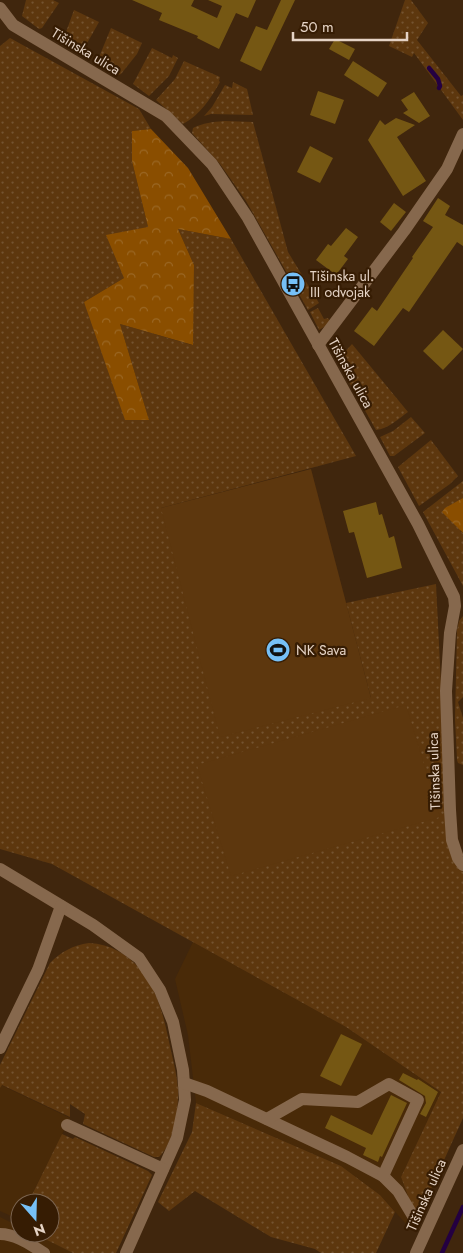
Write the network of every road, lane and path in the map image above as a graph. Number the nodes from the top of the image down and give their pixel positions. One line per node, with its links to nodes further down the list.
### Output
1 (0, 8): 3 (street, Tišinska ulica)
2 (463, 134): 3 (street)
3 (318, 345): 4 (street, Tišinska ulica)
4 (459, 605): 5 (street, Tišinska ulica)
5 (463, 865)
6 (0, 869): 7 (street)
7 (61, 906): 8 (street); 9 (street)
8 (0, 1048)
9 (184, 1083): 10 (street); 13 (street)
10 (267, 1119): 14 (street); 14 (street)
11 (67, 1125): 13 (street)
12 (463, 1150): 19 (street, Tišinska ulica)
13 (163, 1169): 18 (street)
14 (383, 1176): 15 (street)
15 (412, 1216)
16 (0, 1234): 17 (street)
17 (44, 1253)
18 (126, 1253)
19 (416, 1253)

